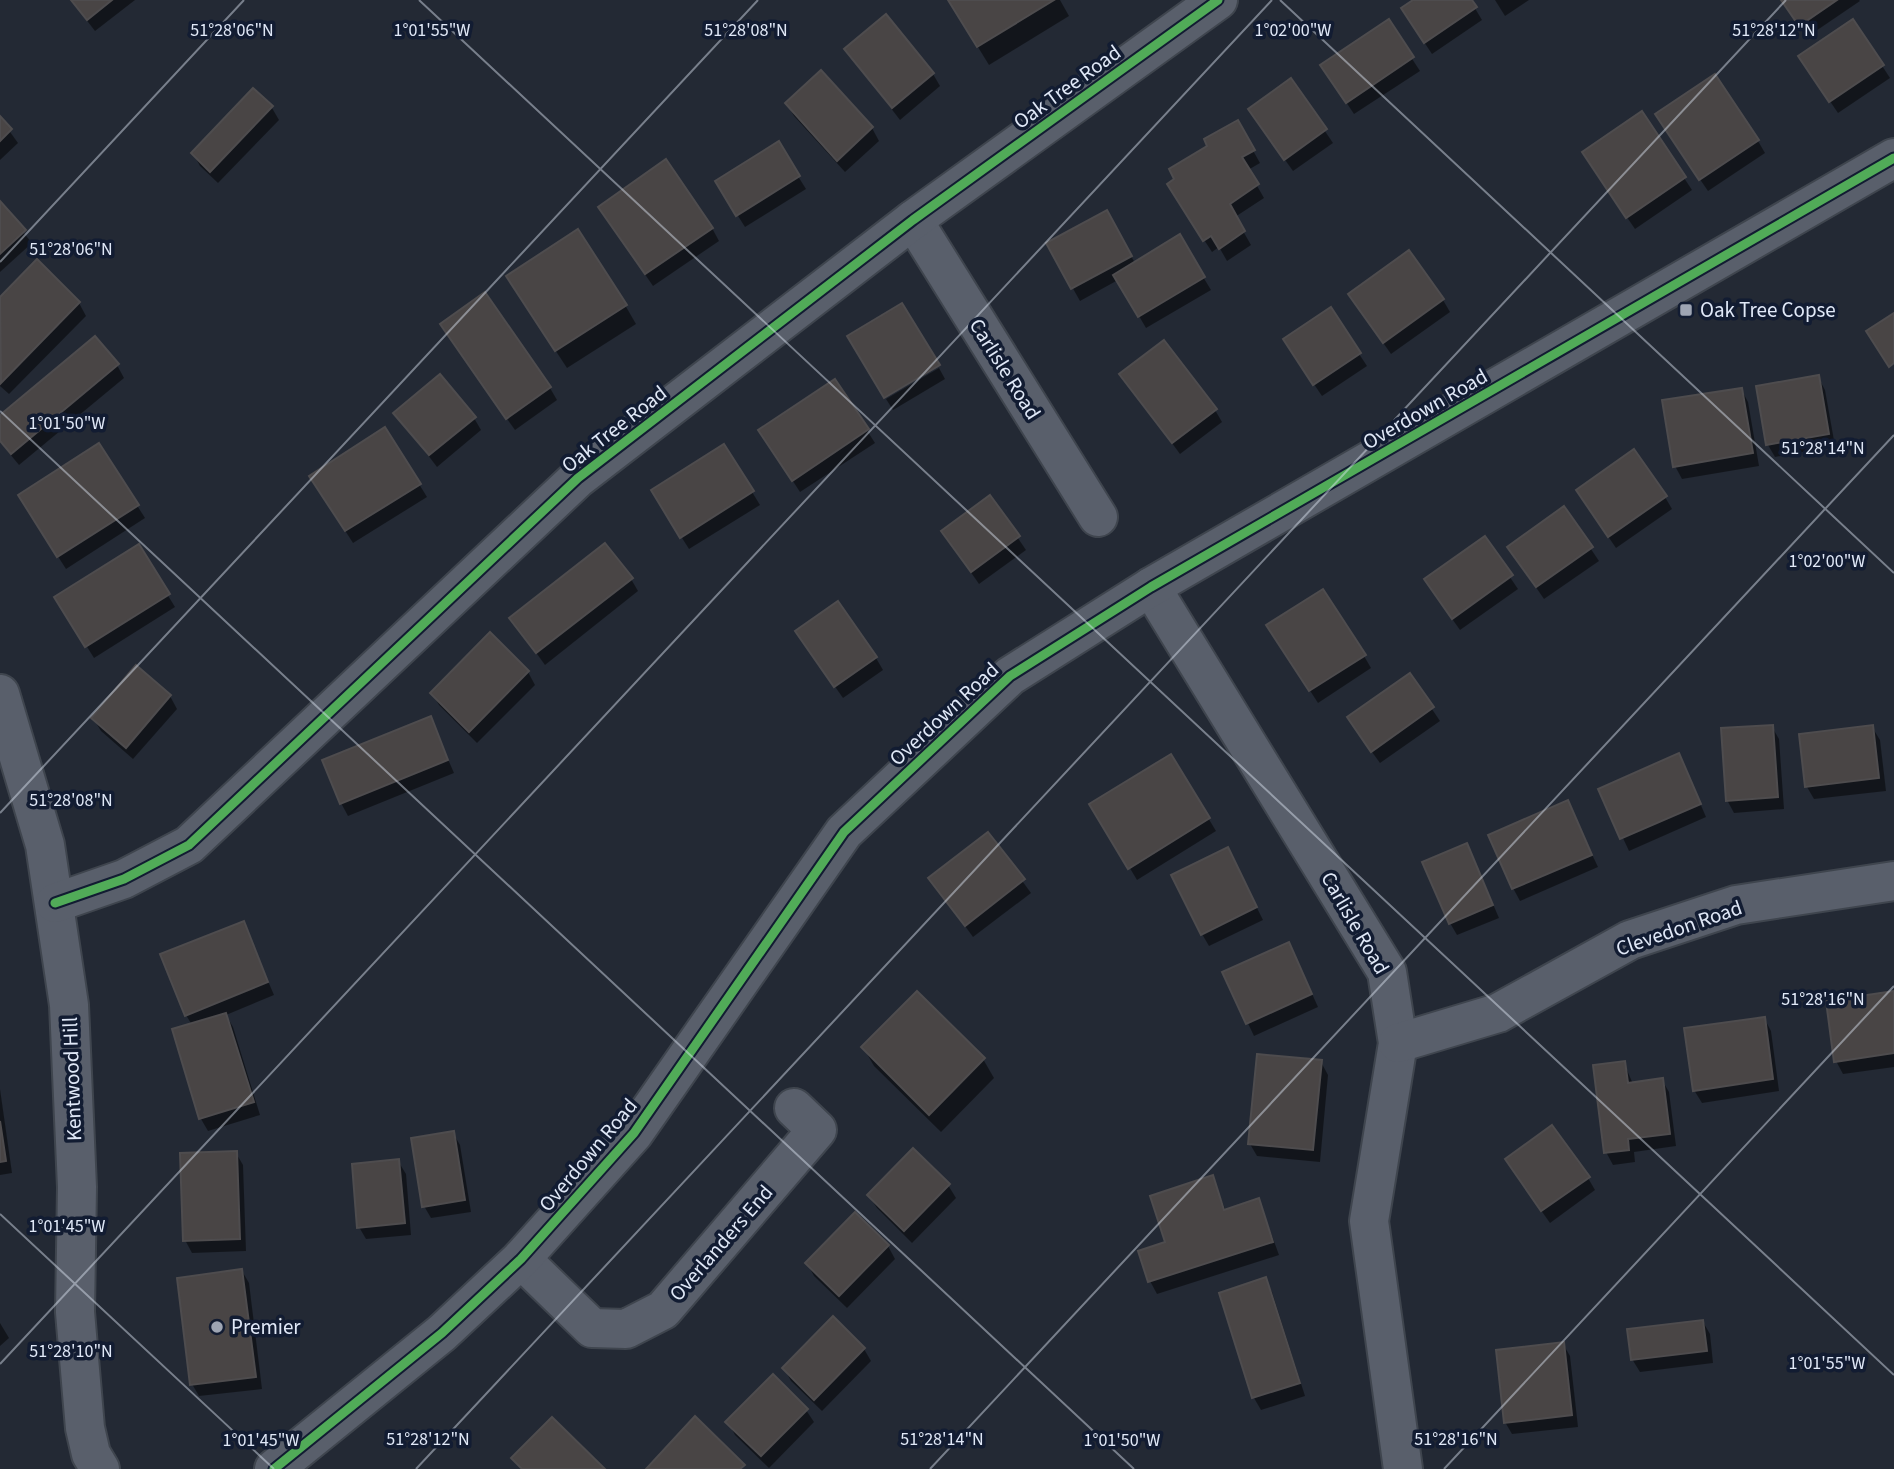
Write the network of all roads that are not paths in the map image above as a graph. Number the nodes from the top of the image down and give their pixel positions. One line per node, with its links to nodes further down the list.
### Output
1 (1218, 0): 3 (street, Oak Tree Road)
2 (1894, 158): 5 (street, Overdown Road)
3 (913, 220): 4 (street, Carlisle Road); 8 (street, Oak Tree Road)
4 (1098, 517)
5 (1151, 586): 9 (street, Carlisle Road); 11 (street, Overdown Road)
6 (0, 694): 8 (street, Kentwood Hill)
7 (1894, 881): 9 (street, Clevedon Road)
8 (55, 903): 12 (street, Kentwood Hill)
9 (1398, 1043): 14 (street, Carlisle Road)
10 (794, 1108): 11 (street, Overlanders End)
11 (521, 1259): 13 (street, Overdown Road)
12 (100, 1469)
13 (274, 1469)
14 (1403, 1469)

